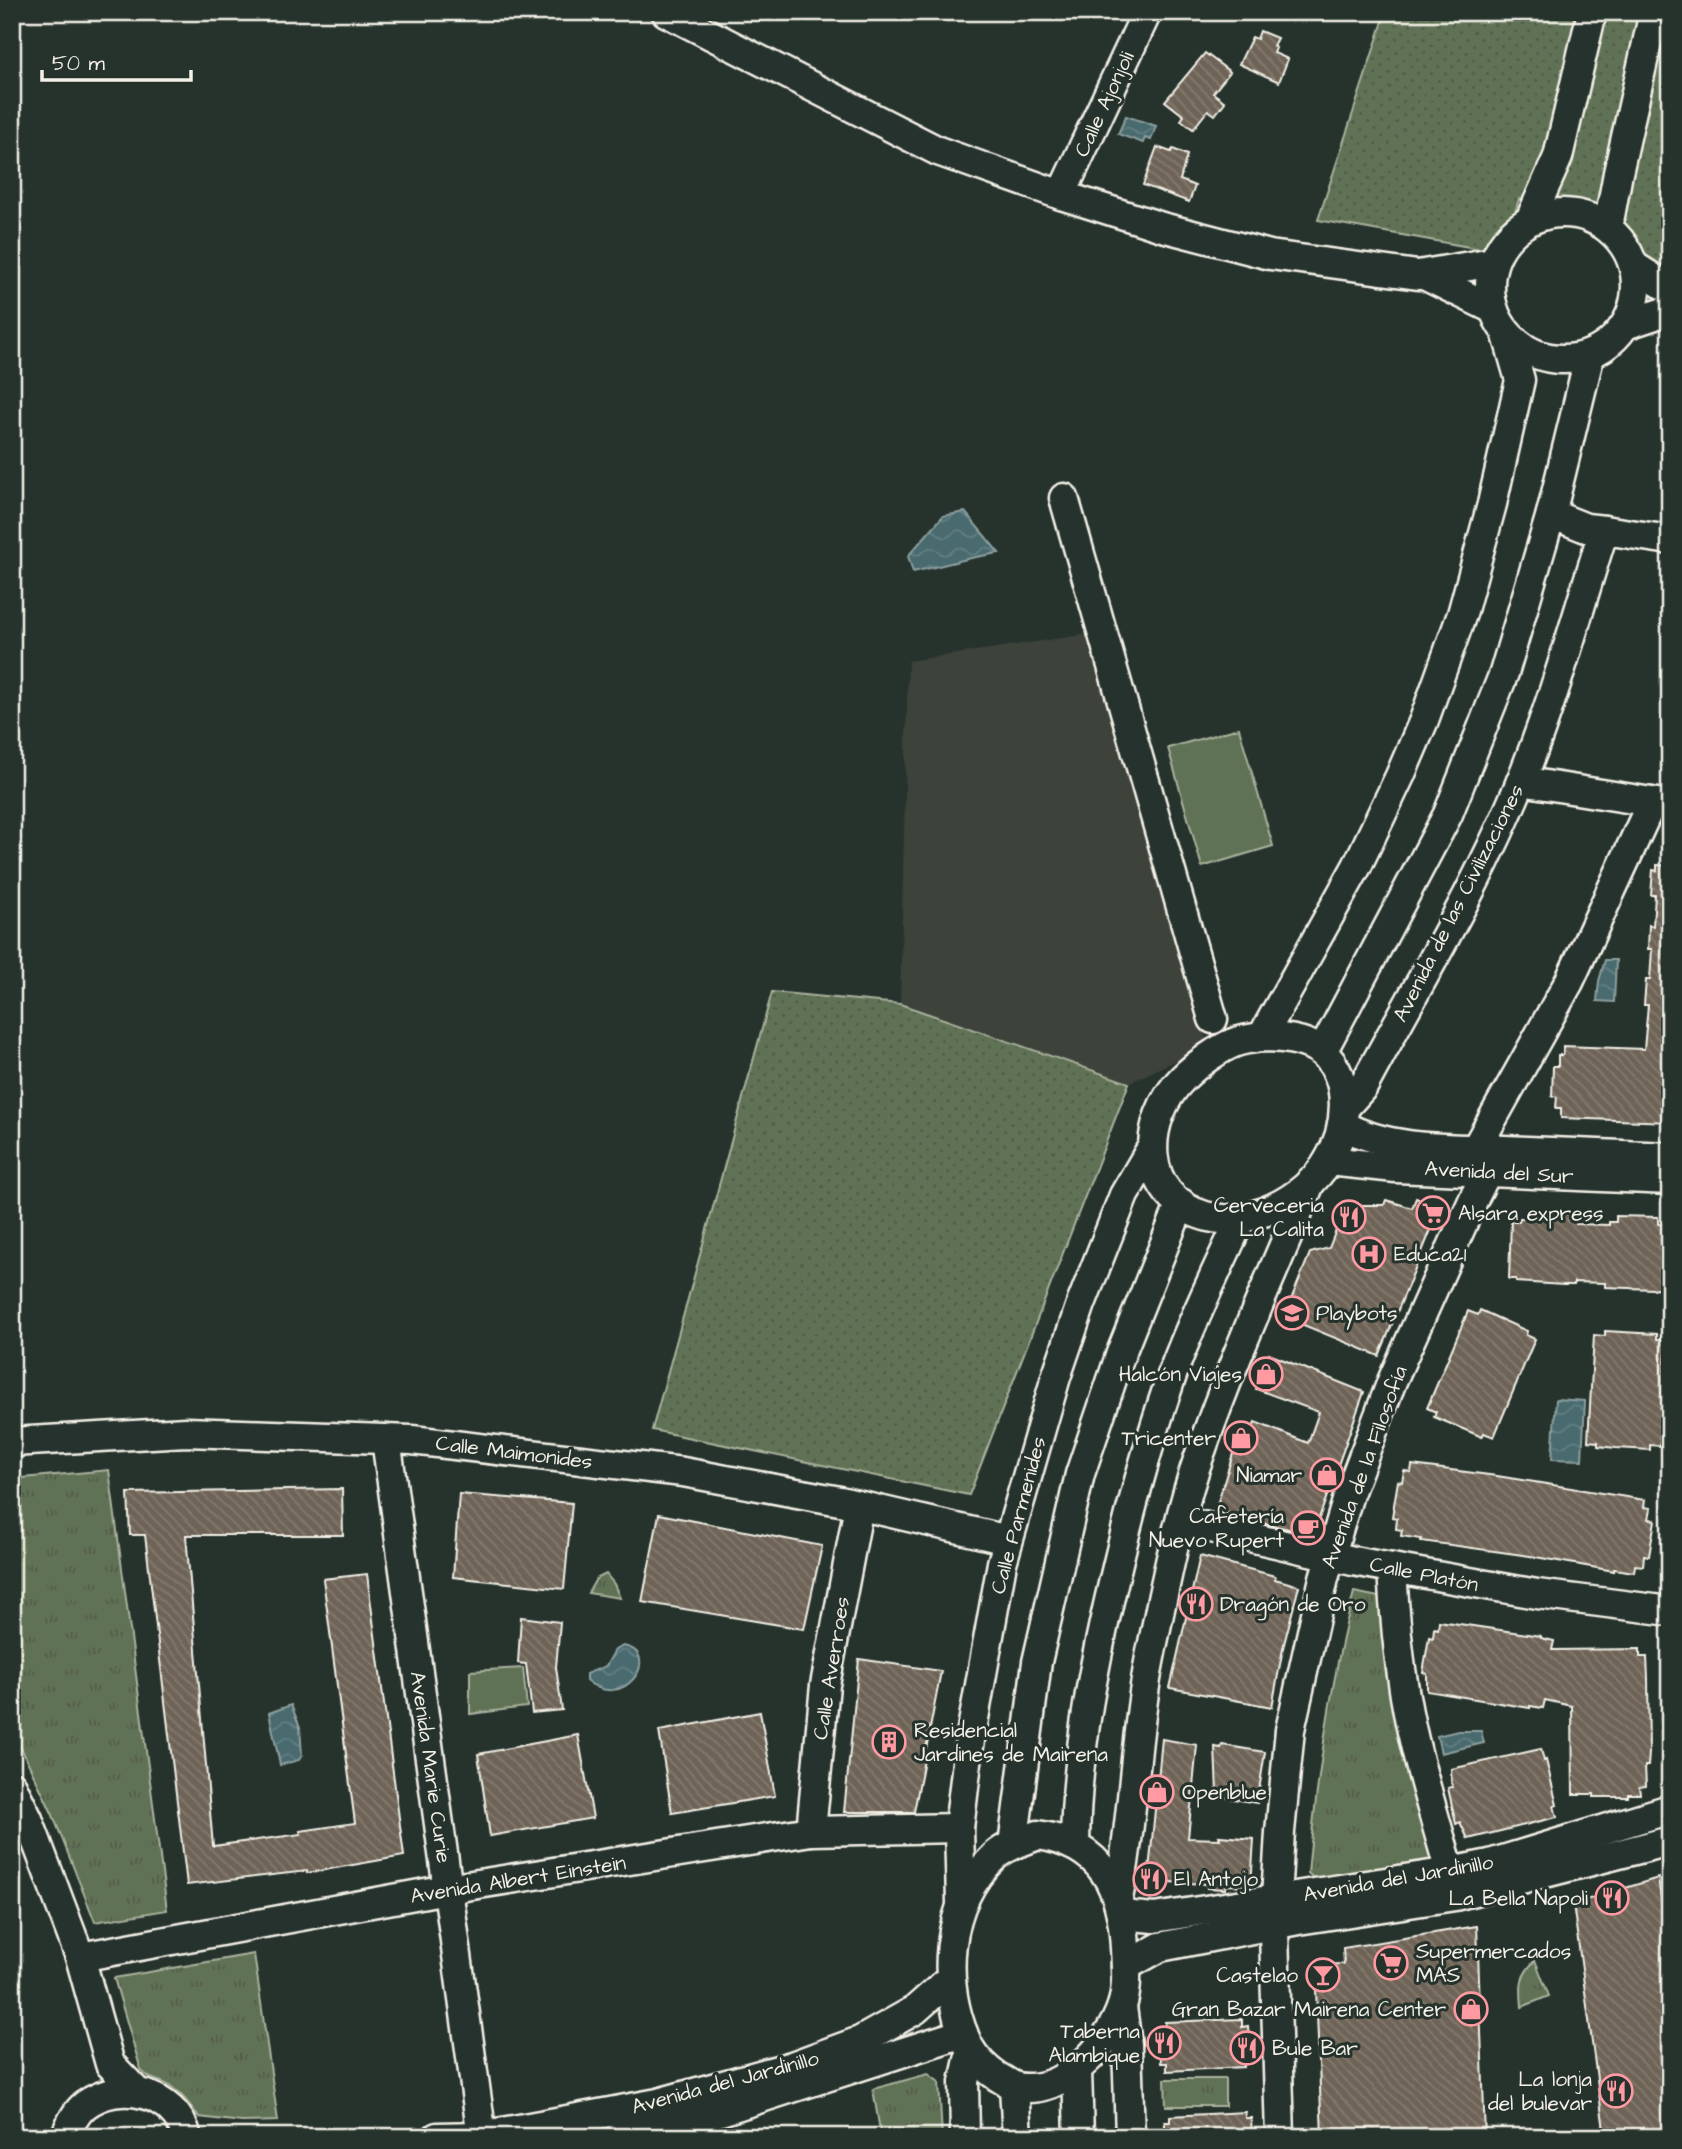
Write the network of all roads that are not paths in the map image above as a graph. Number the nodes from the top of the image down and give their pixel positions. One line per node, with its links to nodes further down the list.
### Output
1 (666, 12): 5 (street)
2 (1147, 12): 5 (street, Calle Ajonjoli)
3 (1592, 12): 6 (street)
4 (1654, 12): 7 (street)
5 (1060, 195): 10 (street)
6 (1530, 220): 7 (street); 8 (street)
7 (1608, 227): 9 (street)
8 (1493, 262): 10 (street); 12 (street)
9 (1634, 266): 11 (street); 14 (street)
10 (1423, 275): 12 (street)
11 (1670, 289)
12 (1493, 309): 15 (street)
13 (1670, 310): 14 (street)
14 (1625, 325): 16 (street)
15 (1507, 335): 16 (street); 24 (street)
16 (1590, 354): 18 (street)
17 (1064, 498): 23 (street)
18 (1551, 514): 19 (street); 25 (street)
19 (1604, 530): 20 (street); 21 (street, Avenida de las Civilizaciones)
20 (1670, 540)
21 (1521, 781): 22 (street); 26 (street, Avenida de las Civilizaciones)
22 (1661, 803): 28 (street, Avenida de la Filosofía)
23 (1213, 1019)
24 (1262, 1037): 25 (street); 27 (street)
25 (1322, 1052): 26 (street)
26 (1344, 1116): 28 (street, Avenida del Sur); 30 (street)
27 (1152, 1147): 32 (street); 38 (street, Calle Parmenides)
28 (1487, 1157): 29 (street, Avenida del Sur); 30 (street, Avenida del Sur); 31 (street, Avenida del Sur); 39 (street, Avenida de la Filosofía)
29 (1670, 1157)
30 (1320, 1171): 33 (street); 37 (street)
31 (1670, 1180)
32 (1181, 1203): 33 (street); 47 (street)
33 (1241, 1218): 48 (street)
34 (386, 1439): 35 (street, Calle Maimonides); 36 (street, Calle Maimonides); 50 (street, Avenida Marie Curie)
35 (12, 1442)
36 (859, 1506): 38 (street, Calle Maimonides); 45 (street, Calle Averroes)
37 (1181, 1521): 39 (street, Calle Platón); 52 (street)
38 (1009, 1540): 44 (street, Calle Parmenides)
39 (1331, 1556): 40 (street, Calle Platón); 53 (street, Avenida de la Filosofía)
40 (1392, 1567): 41 (street, Calle Platón); 49 (street)
41 (1670, 1611)
42 (12, 1786): 54 (street)
43 (1670, 1808): 49 (street, Avenida del Jardinillo)
44 (959, 1828): 45 (street, Avenida Albert Einstein); 51 (street, Calle Parmenides)
45 (811, 1831): 50 (street, Avenida Albert Einstein)
46 (1670, 1841): 53 (street, Avenida del Jardinillo)
47 (1013, 1845): 48 (street); 51 (street)
48 (1075, 1845): 52 (street)
49 (1450, 1872): 53 (street, Avenida del Jardinillo)
50 (447, 1889): 54 (street, Avenida Albert Einstein); 65 (street, Avenida Marie Curie)
51 (961, 1902): 56 (street)
52 (1120, 1907): 53 (street, Avenida del Jardinillo); 55 (street)
53 (1275, 1912): 55 (street, Avenida del Jardinillo); 73 (street, Avenida de la Filosofía)
54 (80, 1957): 59 (street)
55 (1126, 1966): 57 (street)
56 (950, 1979): 58 (street); 65 (street, Avenida del Jardinillo)
57 (1122, 2007): 60 (street); 72 (street)
58 (967, 2042): 61 (street); 68 (street, Avenida del Jardinillo); 69 (street)
59 (110, 2064): 62 (street); 63 (street)
60 (1077, 2070): 61 (street); 71 (street)
61 (1014, 2087): 70 (street)
62 (137, 2092): 63 (street); 64 (street)
63 (100, 2096): 66 (street)
64 (189, 2135)
65 (482, 2136): 67 (street, Avenida del Jardinillo)
66 (65, 2137)
67 (437, 2137)
68 (620, 2137)
69 (965, 2137)
70 (1017, 2137)
71 (1079, 2137)
72 (1129, 2137)
73 (1280, 2137)

